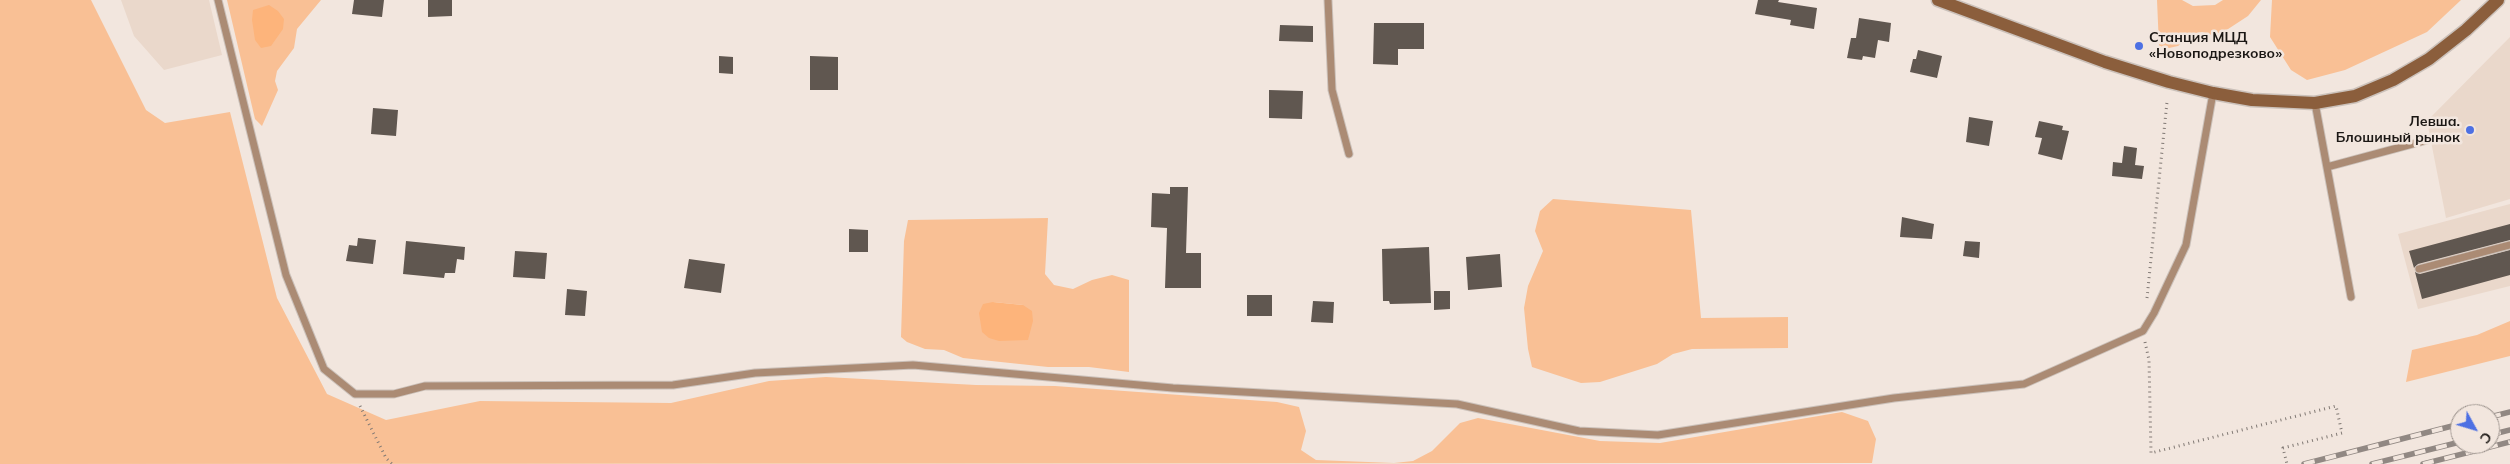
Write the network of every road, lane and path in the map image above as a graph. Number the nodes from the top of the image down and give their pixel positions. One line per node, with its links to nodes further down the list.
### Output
1 (218, 0): 16 (lane)
2 (1328, 0): 9 (lane)
3 (1938, 0): 5 (main road)
4 (2498, 0): 7 (main road)
5 (2213, 94): 7 (main road); 15 (lane)
6 (2167, 102): 14 (path)
7 (2315, 103): 10 (lane)
8 (2431, 139): 10 (lane)
9 (1349, 154)
10 (2327, 166): 13 (lane)
11 (2510, 245): 12 (lane)
12 (2419, 270)
13 (2351, 297)
14 (2146, 303)
15 (2143, 331): 16 (lane); 18 (path)
16 (355, 394): 17 (path)
17 (392, 464)
18 (2287, 464)

